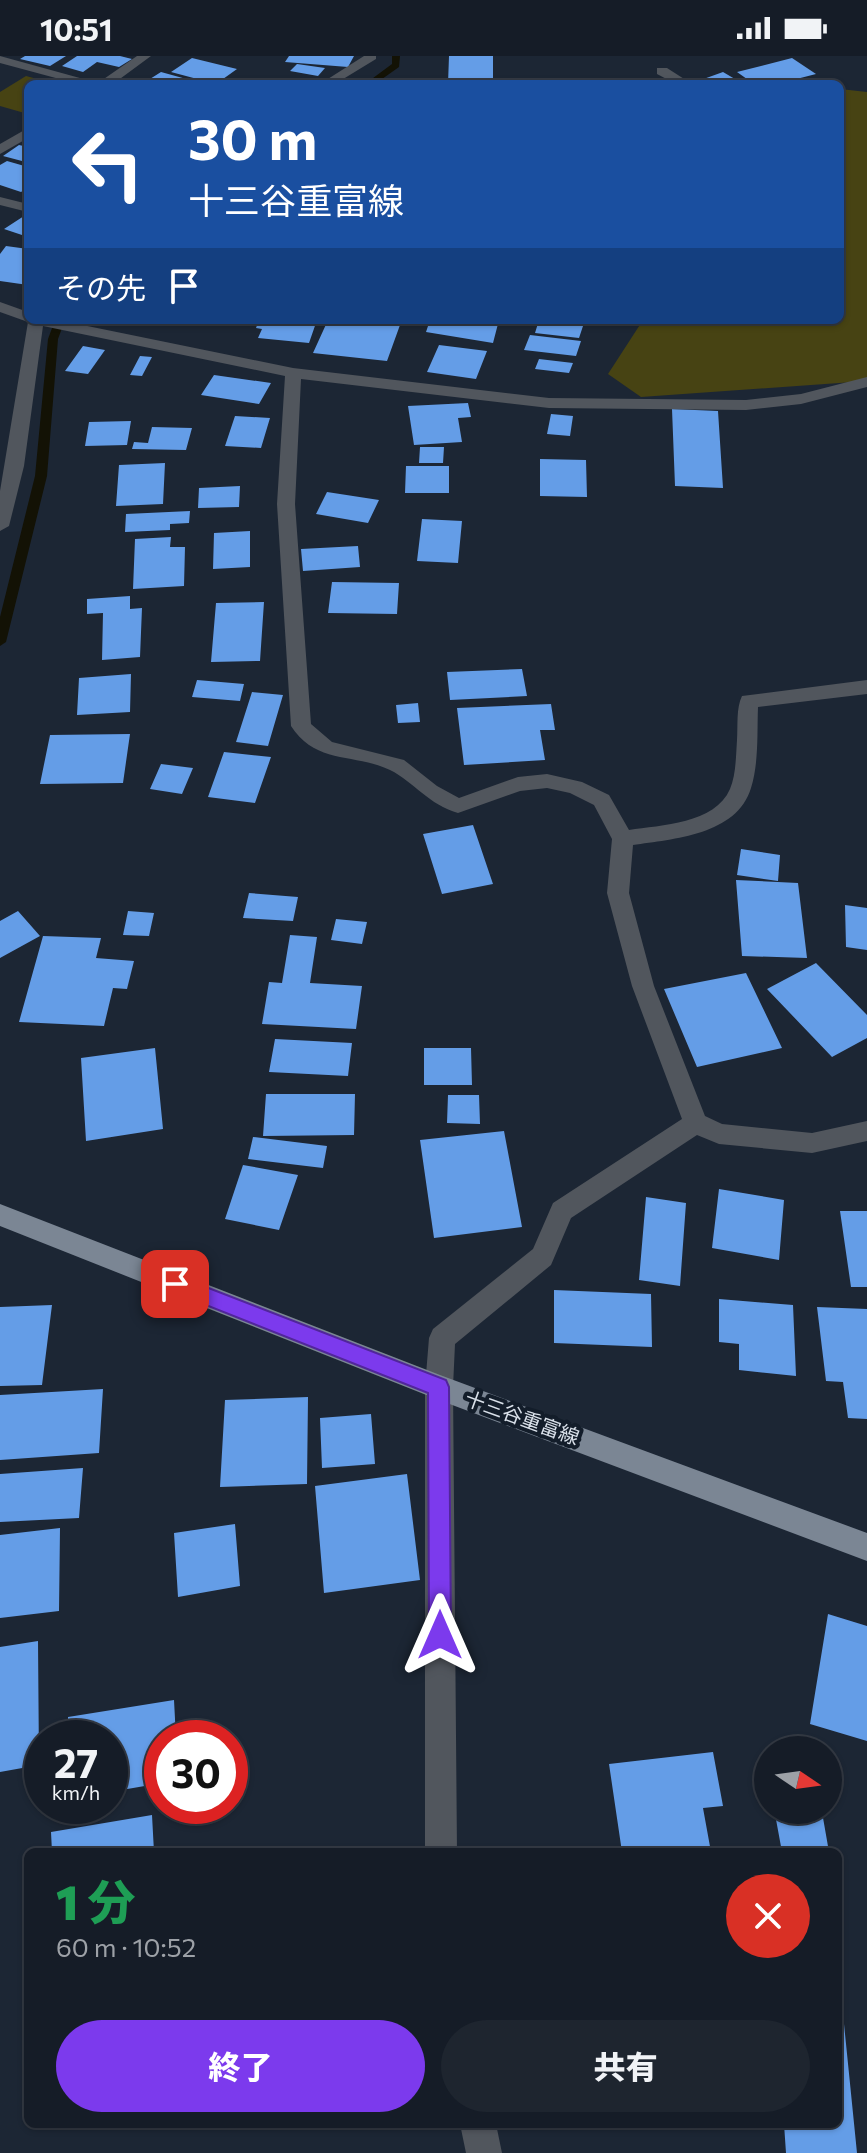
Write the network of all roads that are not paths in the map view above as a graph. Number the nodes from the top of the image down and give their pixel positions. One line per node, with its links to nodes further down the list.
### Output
1 (145, 56): 6 (street)
2 (370, 56): 7 (street)
3 (0, 59): 5 (street)
4 (662, 71): 8 (street)
5 (78, 80)
6 (110, 80)
7 (333, 80)
8 (679, 80)
9 (24, 135): 10 (street)
10 (0, 150)
11 (0, 201): 12 (street)
12 (24, 207)
13 (0, 307): 14 (street)
14 (24, 316)
15 (35, 324): 19 (street)
16 (58, 324): 17 (street)
17 (293, 373): 18 (street); 21 (street)
18 (867, 382)
19 (0, 522)
20 (867, 687): 21 (street)
21 (623, 839): 22 (street)
22 (696, 1123): 23 (street); 25 (street)
23 (867, 1131)
24 (0, 1215): 25 (main road, 十三谷重富線)
25 (439, 1387): 26 (main road, 十三谷重富線); 27 (street)
26 (867, 1547)
27 (441, 1848)
28 (479, 2128): 29 (street)
29 (484, 2153)

